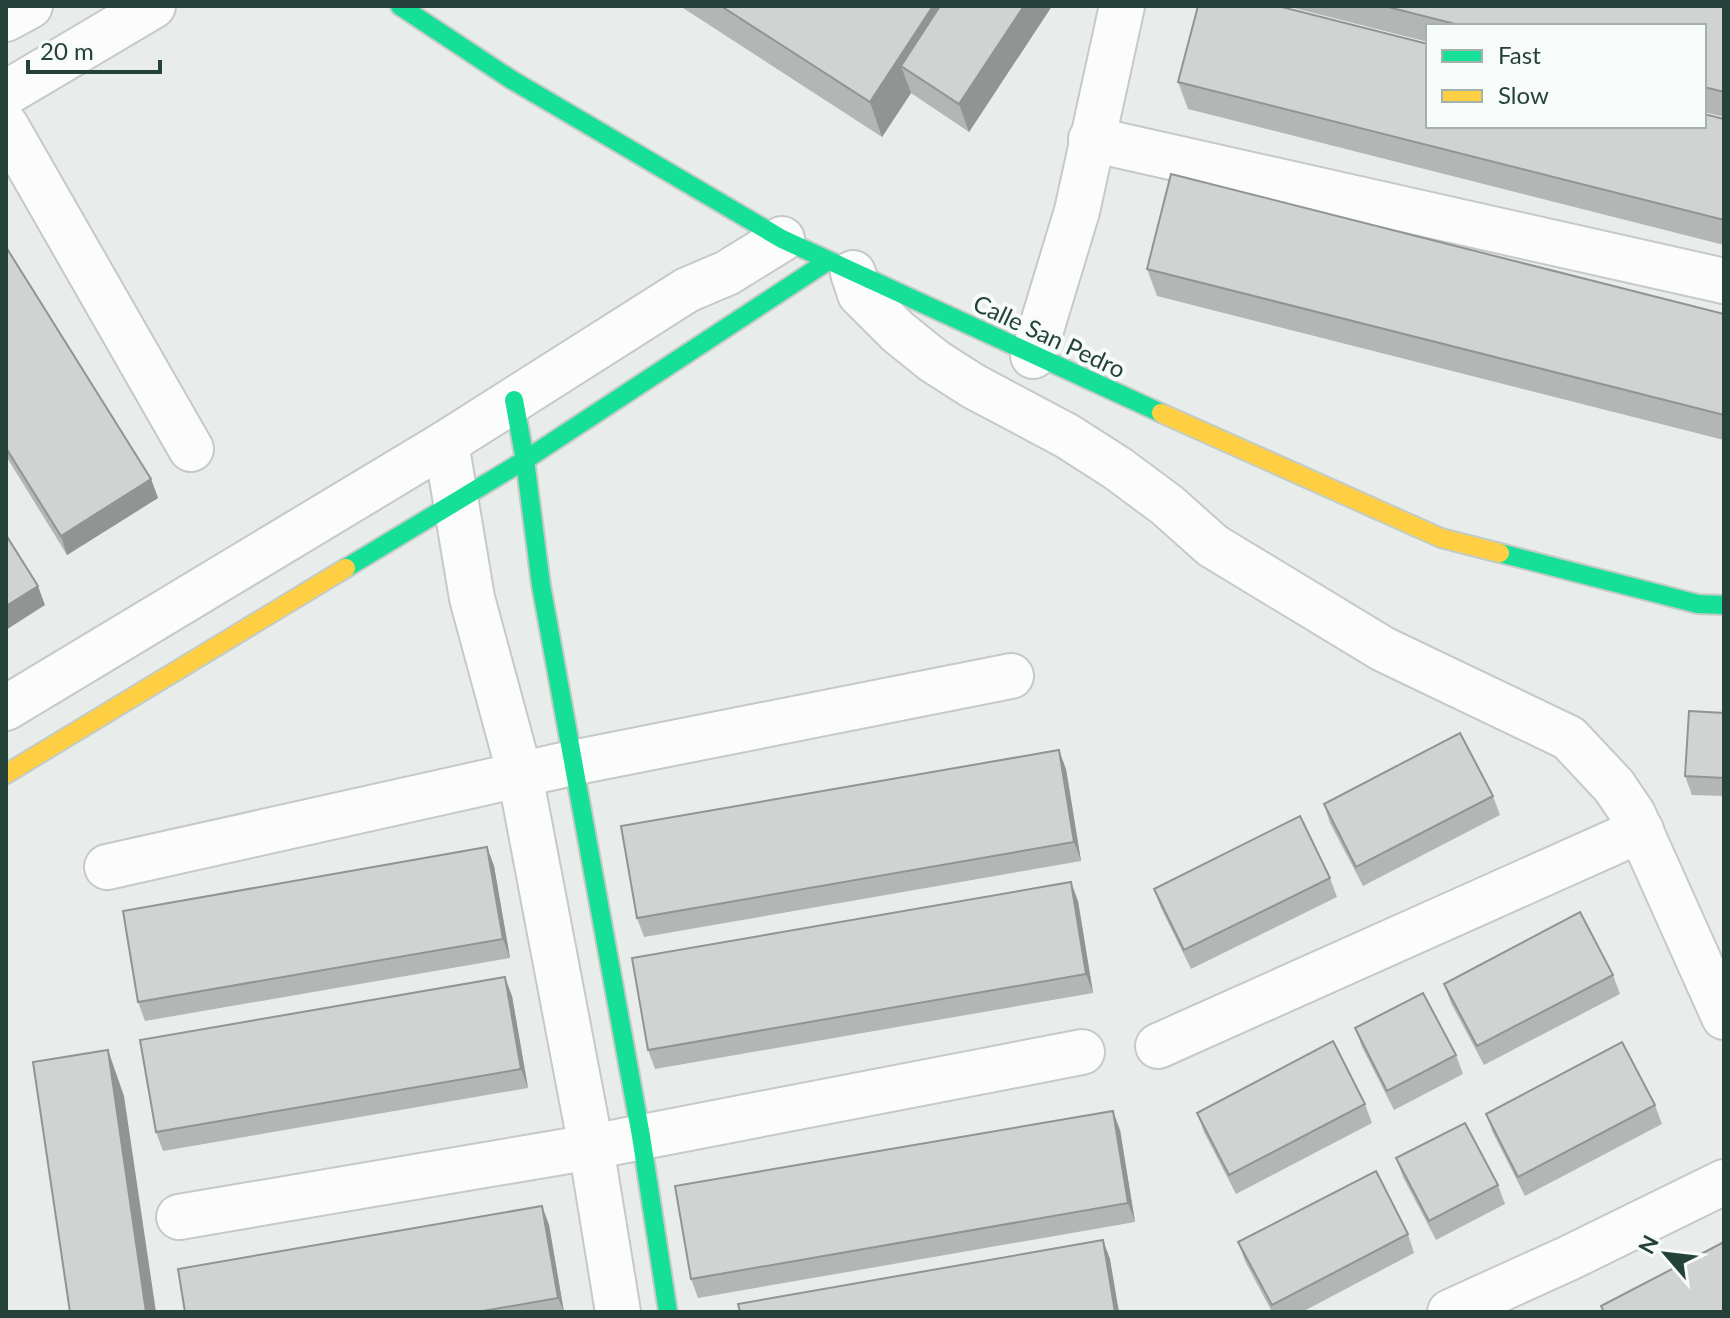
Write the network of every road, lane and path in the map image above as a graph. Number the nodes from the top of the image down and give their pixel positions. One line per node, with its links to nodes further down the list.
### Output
1 (30, 6): 5 (street)
2 (153, 6): 6 (street)
3 (400, 6): 9 (street, Calle San Pedro)
4 (1122, 6): 8 (street)
5 (6, 19)
6 (6, 93)
7 (6, 126): 15 (street)
8 (1091, 139): 11 (street); 12 (street)
9 (782, 239): 10 (street, Calle San Pedro); 13 (street)
10 (841, 267): 12 (street, Calle San Pedro); 16 (street); 24 (street)
11 (1724, 281)
12 (1033, 356): 18 (street, Calle San Pedro)
13 (514, 400): 14 (street); 16 (street)
14 (446, 443): 17 (street); 20 (street)
15 (191, 449)
16 (525, 460): 17 (street); 21 (street)
17 (455, 501): 22 (street); 23 (street)
18 (1724, 605)
19 (1011, 676): 21 (street)
20 (6, 708)
21 (572, 763): 23 (street); 29 (street)
22 (6, 774)
23 (520, 775): 25 (street); 30 (street)
24 (1641, 830): 26 (street); 27 (street)
25 (107, 867)
26 (1724, 1017)
27 (1158, 1046)
28 (1082, 1052): 29 (street)
29 (641, 1136): 30 (street); 34 (street)
30 (591, 1147): 32 (street); 33 (street)
31 (1724, 1182): 35 (street)
32 (179, 1217)
33 (618, 1312)
34 (668, 1312)
35 (1450, 1312)

